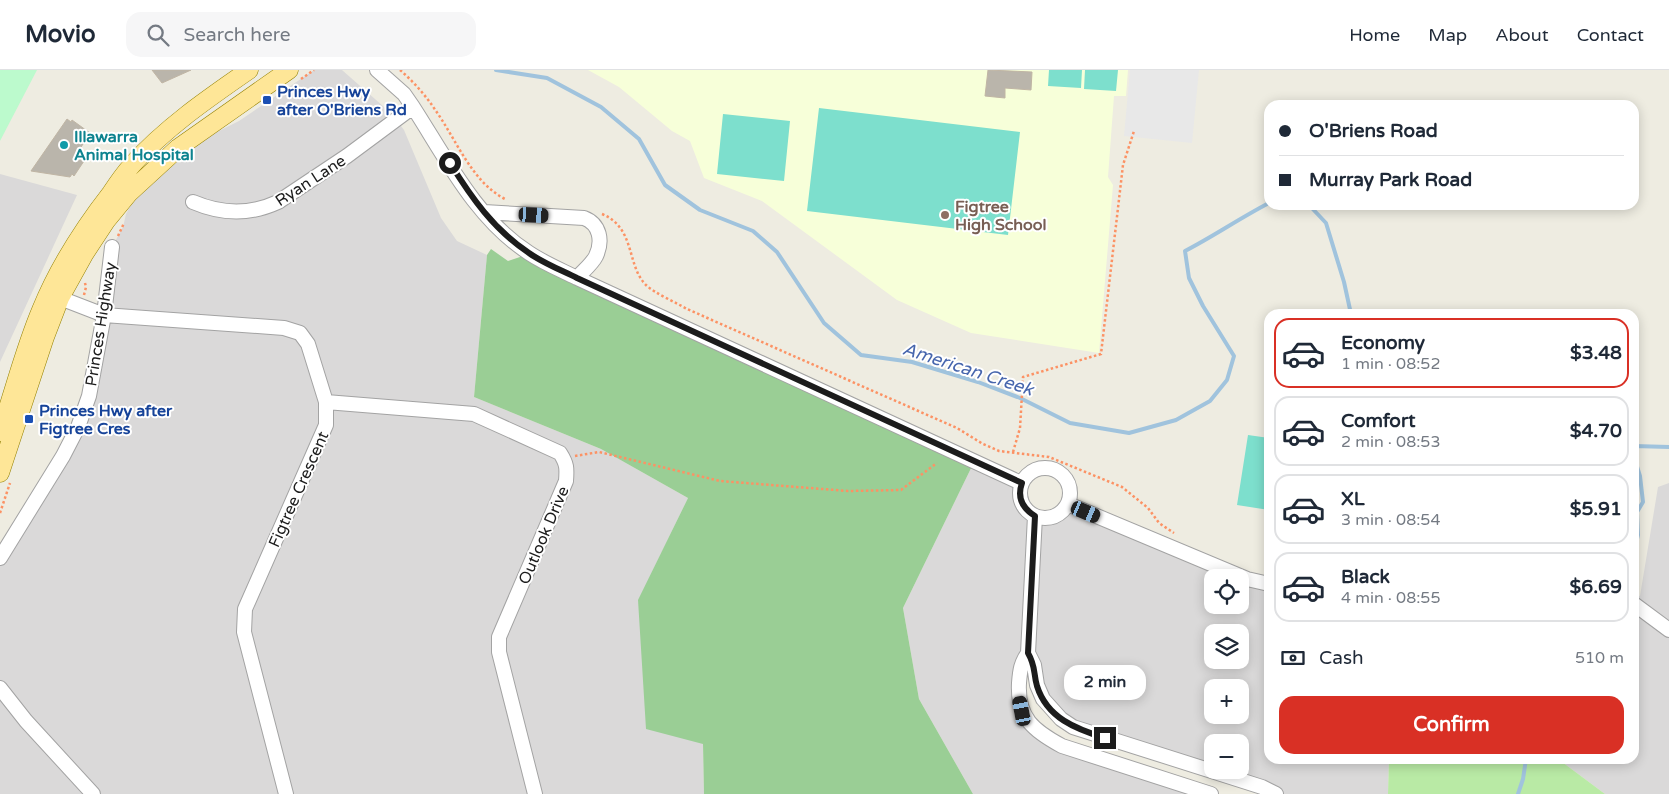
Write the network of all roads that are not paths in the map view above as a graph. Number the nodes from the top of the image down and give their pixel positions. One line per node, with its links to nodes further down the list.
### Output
1 (249, 70): 12 (main road)
2 (377, 70): 4 (street)
3 (295, 75): 9 (main road, Princes Highway)
4 (413, 107): 5 (street, Ryan Lane); 6 (street)
5 (193, 202)
6 (484, 212): 8 (street); 8 (street)
7 (112, 247): 10 (street, Princes Highway)
8 (577, 278): 14 (street)
9 (60, 298): 10 (street, Figtree Crescent); 13 (main road, Princes Highway)
10 (104, 315): 11 (street, Figtree Crescent); 17 (street, Princes Highway)
11 (326, 402): 24 (street, Figtree Crescent); 25 (street, Outlook Drive)
12 (0, 432)
13 (0, 473)
14 (1022, 483): 15 (street); 16 (street)
15 (1068, 504): 16 (street); 18 (street)
16 (1035, 516): 21 (street)
17 (0, 558)
18 (1264, 583)
19 (1639, 608): 20 (street)
20 (1669, 630)
21 (1028, 653): 26 (street); 27 (street)
22 (0, 688): 23 (street)
23 (93, 794)
24 (286, 794)
25 (535, 794)
26 (1211, 794)
27 (1276, 794)

